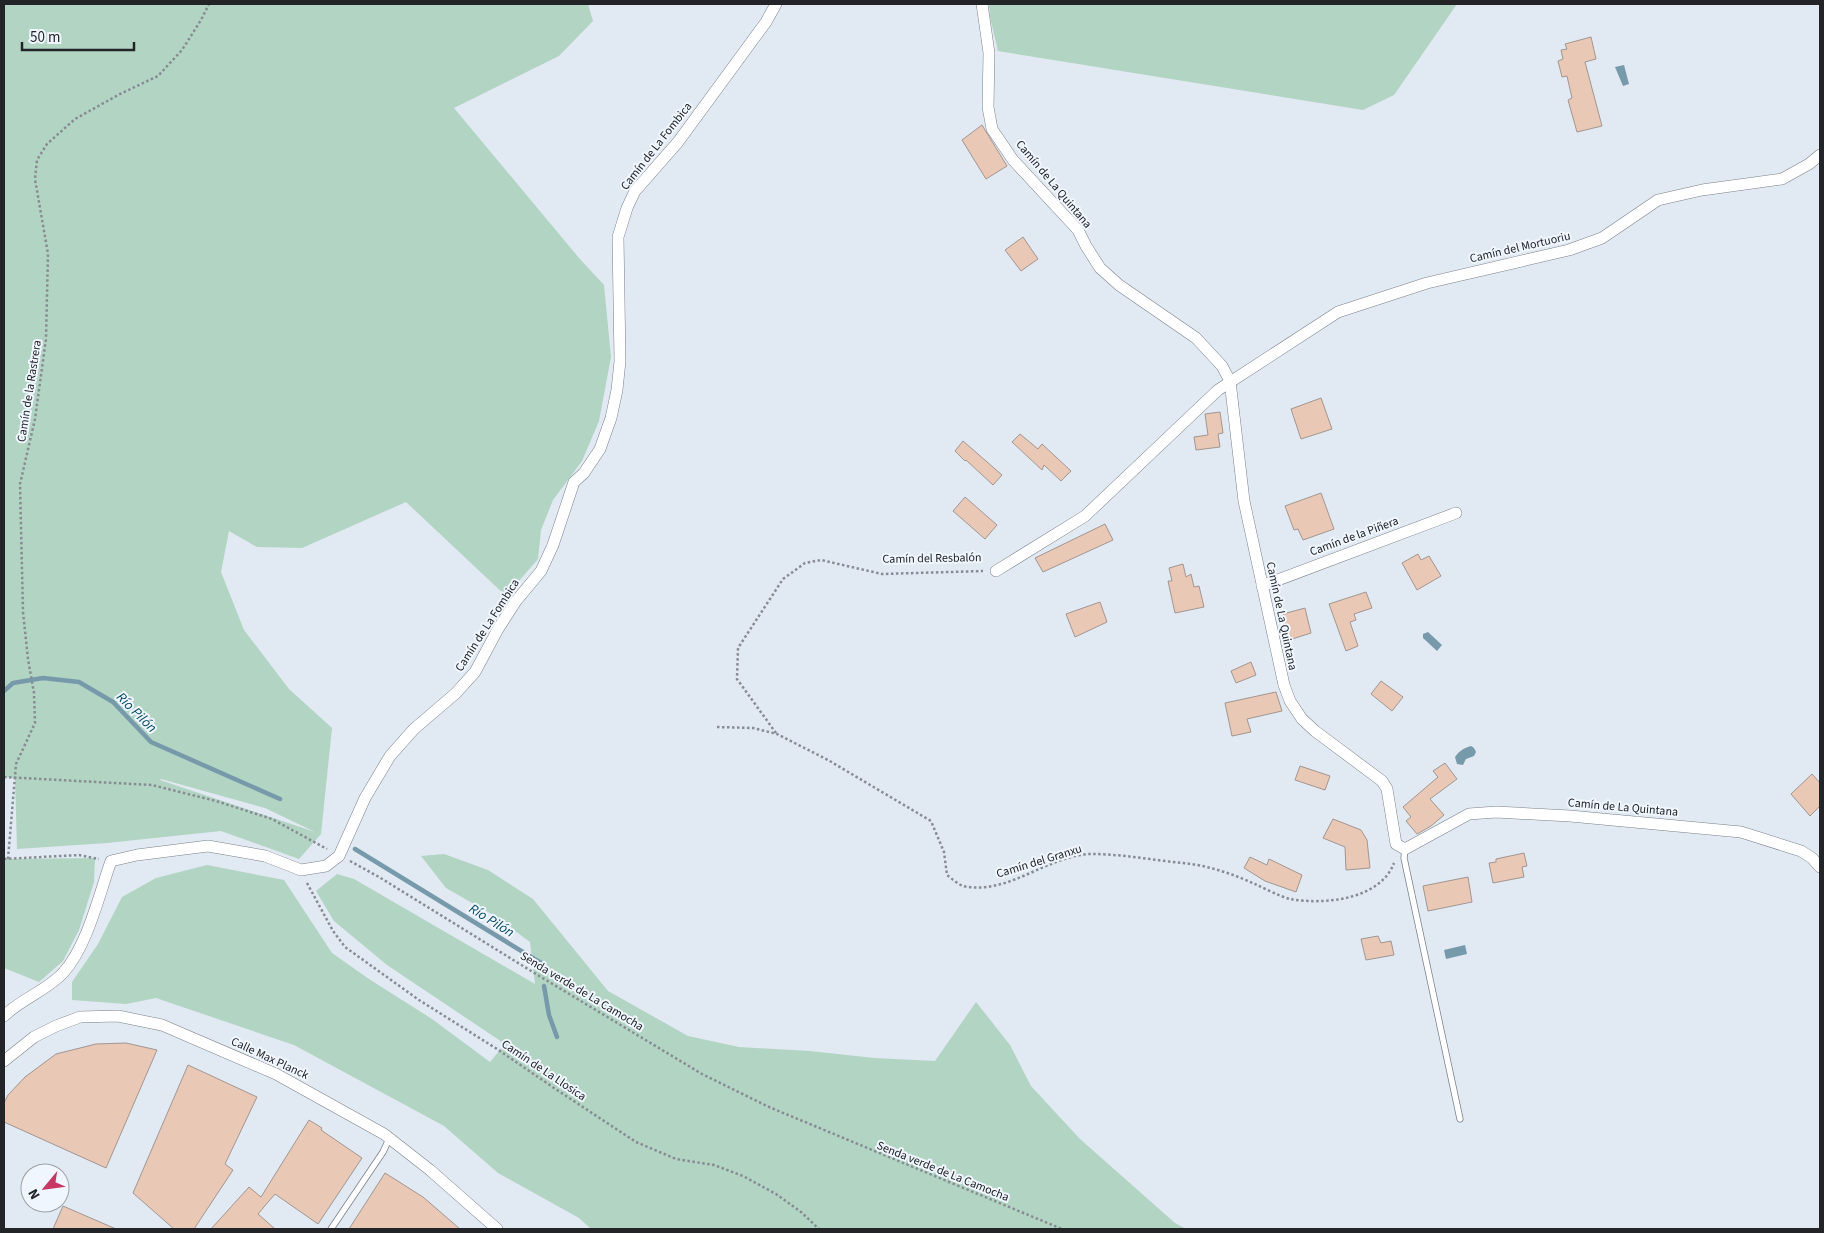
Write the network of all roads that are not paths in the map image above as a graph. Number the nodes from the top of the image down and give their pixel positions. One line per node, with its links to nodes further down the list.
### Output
1 (776, 4): 10 (street, Camín de La Fombica)
2 (982, 4): 4 (street, Camín de La Quintana)
3 (1820, 156): 4 (street, Camín del Mortuoriu)
4 (1230, 381): 6 (street, Camín del Resbalón); 7 (street, Camín de La Quintana)
5 (1456, 513): 7 (street, Camín de la Piñera)
6 (996, 571)
7 (1262, 586): 8 (street, Camín de La Quintana)
8 (1400, 847): 9 (street, Camín de La Quintana); 12 (lane)
9 (1820, 867)
10 (4, 1016)
11 (6, 1054): 13 (street, Calle Max Planck)
12 (1460, 1119)
13 (389, 1139): 14 (lane); 15 (street, Calle Max Planck)
14 (331, 1229)
15 (497, 1229)

